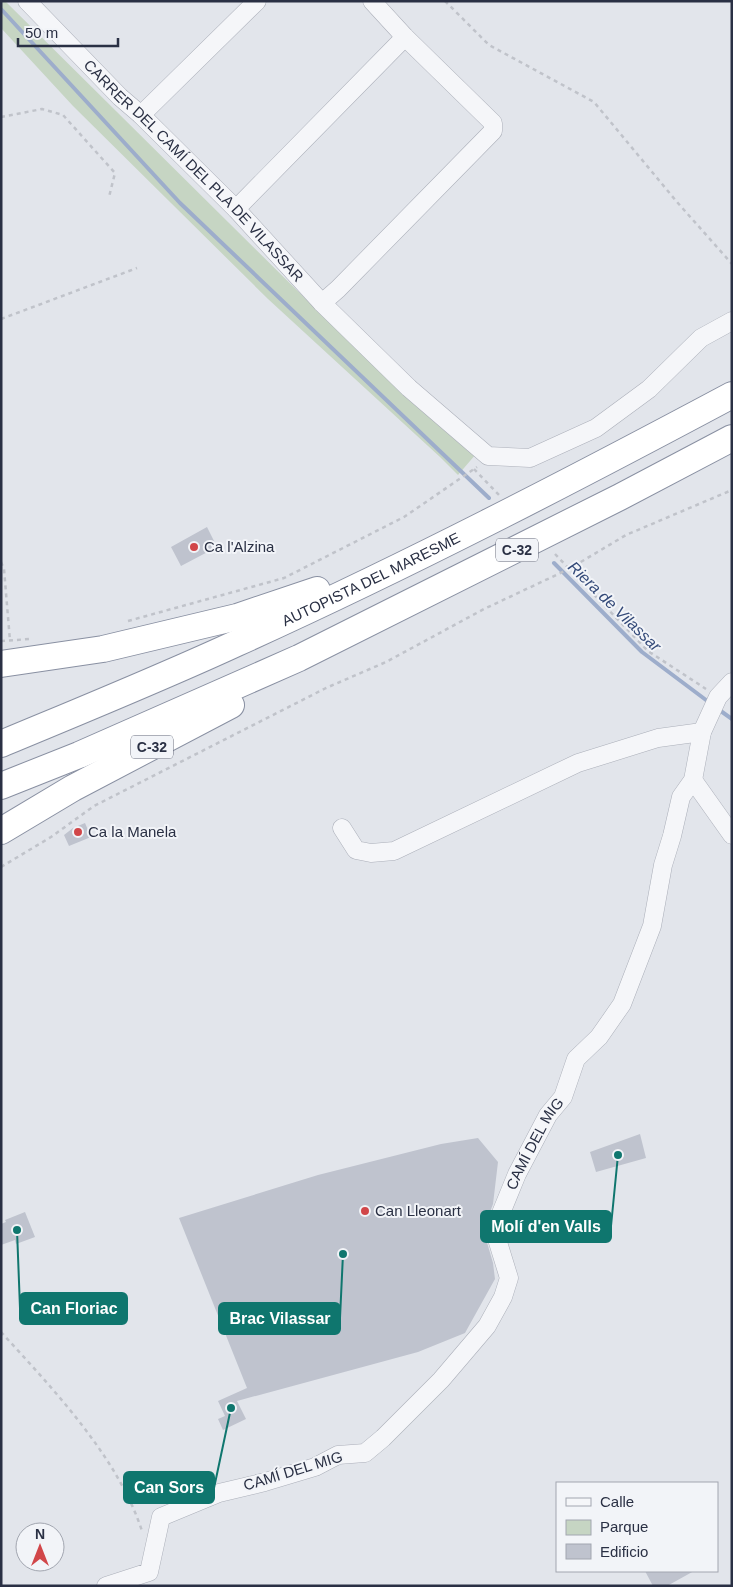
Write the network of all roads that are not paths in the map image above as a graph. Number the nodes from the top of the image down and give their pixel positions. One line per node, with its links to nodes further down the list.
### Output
1 (27, 1): 5 (street, CARRER DEL CAMÍ DEL PLA DE VILASSAR)
2 (257, 1): 5 (street)
3 (372, 1): 4 (street)
4 (405, 37): 6 (street); 7 (street)
5 (141, 114): 6 (street, CARRER DEL CAMÍ DEL PLA DE VILASSAR)
6 (236, 209): 7 (street, CARRER DEL CAMÍ DEL PLA DE VILASSAR)
7 (322, 303): 8 (street, CARRER DEL CAMÍ DEL PLA DE VILASSAR)
8 (732, 322)
9 (732, 394): 11 (highway, AUTOPISTA DEL MARESME / C-32)
10 (732, 438): 13 (highway, C-32)
11 (425, 554): 12 (highway); 16 (highway, AUTOPISTA DEL MARESME / C-32)
12 (6, 652)
13 (300, 658): 18 (highway, C-32); 20 (highway, C-32)
14 (732, 682): 15 (street, CAMÍ DEL MIG)
15 (702, 732): 17 (street, CAMÍ DEL MIG); 19 (street)
16 (1, 744)
17 (694, 780): 21 (street); 22 (street, CAMÍ DEL MIG)
18 (1, 786)
19 (342, 828)
20 (1, 831)
21 (732, 835)
22 (106, 1586)

